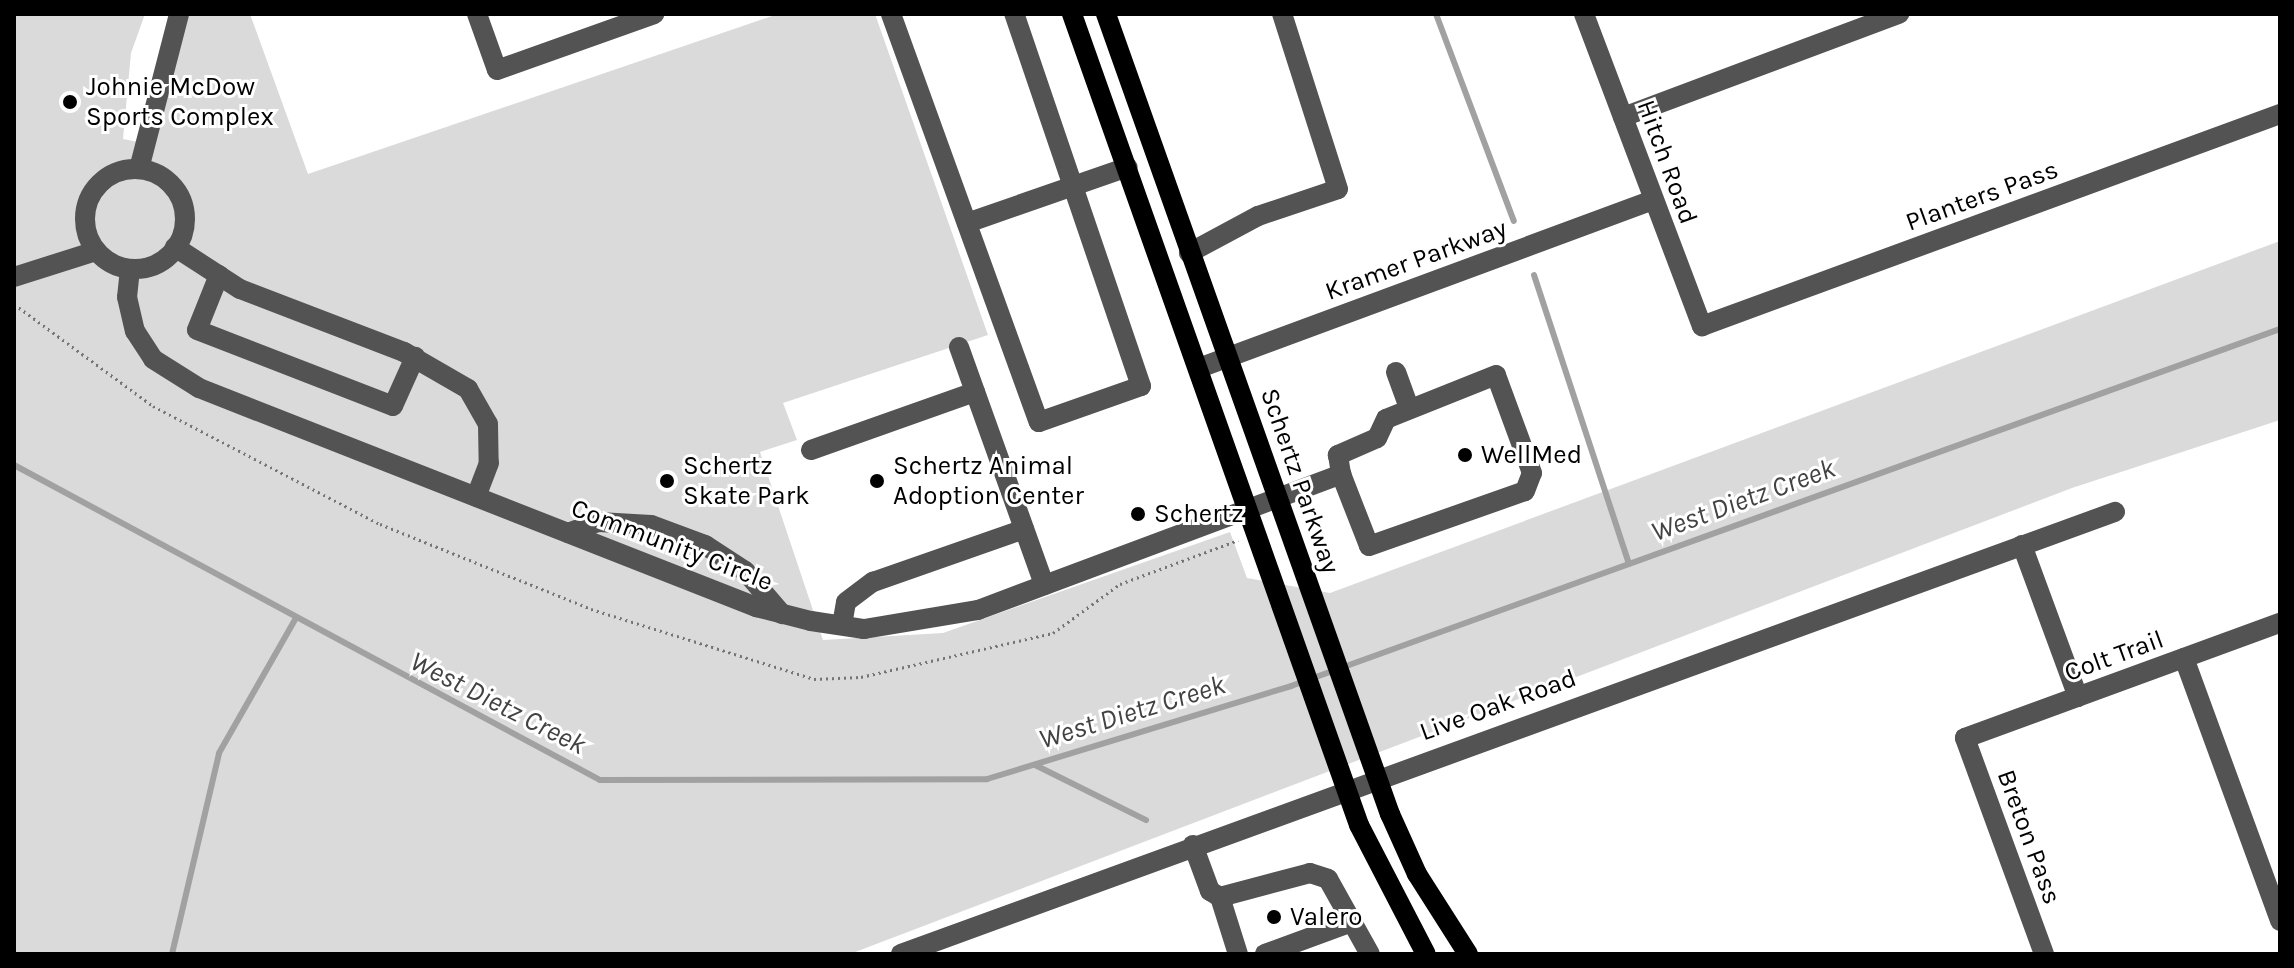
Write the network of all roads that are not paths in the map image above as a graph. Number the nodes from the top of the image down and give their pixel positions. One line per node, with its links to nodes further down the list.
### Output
1 (179, 14): 16 (street)
2 (477, 14): 11 (street)
3 (654, 14): 11 (street)
4 (891, 14): 19 (street)
5 (1014, 14): 17 (street)
6 (1072, 14): 15 (main road)
7 (1106, 14): 14 (main road, Schertz Parkway)
8 (1282, 14): 22 (street)
9 (1584, 14): 13 (street, Hitch Road)
10 (1899, 14): 13 (street)
11 (632, 18)
12 (2280, 114): 27 (street, Planters Pass)
13 (1623, 117): 18 (street, Hitch Road)
14 (1157, 156): 15 (main road); 22 (main road, Schertz Parkway)
15 (1128, 167): 17 (street); 23 (main road)
16 (139, 169): 20 (street); 21 (street)
17 (1073, 186): 19 (street); 19 (street)
18 (1652, 200): 27 (street, Hitch Road); 30 (street, Kramer Parkway)
19 (967, 223)
20 (175, 247): 24 (street); 25 (street)
21 (96, 251): 24 (street); 26 (street)
22 (1189, 253): 23 (main road); 30 (main road, Schertz Parkway)
23 (1162, 262): 31 (main road)
24 (130, 269): 37 (street, Community Circle)
25 (219, 275): 29 (street); 29 (street)
26 (14, 277)
27 (1702, 326)
28 (959, 347): 33 (street)
29 (415, 357): 37 (street)
30 (1230, 357): 31 (street, Kramer Parkway); 38 (main road, Schertz Parkway)
31 (1199, 368): 39 (main road)
32 (1396, 372): 34 (street)
33 (975, 392): 35 (street); 41 (street)
34 (1409, 407): 36 (street); 36 (street)
35 (811, 450)
36 (1341, 474): 38 (street, Community Circle)
37 (476, 497): 42 (street, Community Circle)
38 (1279, 497): 39 (street, Community Circle); 51 (main road, Schertz Parkway)
39 (1248, 509): 44 (street, Community Circle); 52 (main road)
40 (2115, 512): 43 (street, Live Oak Road)
41 (1024, 529): 44 (street); 47 (street)
42 (568, 533): 45 (street, Community Circle); 45 (street)
43 (2022, 545): 49 (street); 51 (street, Live Oak Road)
44 (1044, 585): 47 (street, Community Circle)
45 (782, 614): 47 (street, Community Circle)
46 (2280, 623): 48 (street, Colt Trail)
47 (842, 625)
48 (2184, 658): 49 (street, Colt Trail); 55 (street)
49 (2078, 697): 50 (street, Colt Trail)
50 (1965, 738): 63 (street, Breton Pass)
51 (1377, 776): 52 (street, Live Oak Road); 62 (main road, Schertz Parkway)
52 (1346, 787): 53 (street, Live Oak Road); 61 (main road)
53 (1193, 845): 54 (street); 57 (street, Live Oak Road)
54 (1220, 897): 56 (street); 58 (street)
55 (2280, 921)
56 (1352, 922): 59 (street); 60 (street)
57 (901, 954)
58 (1238, 954)
59 (1265, 954)
60 (1370, 954)
61 (1426, 954)
62 (1468, 954)
63 (2044, 954)

